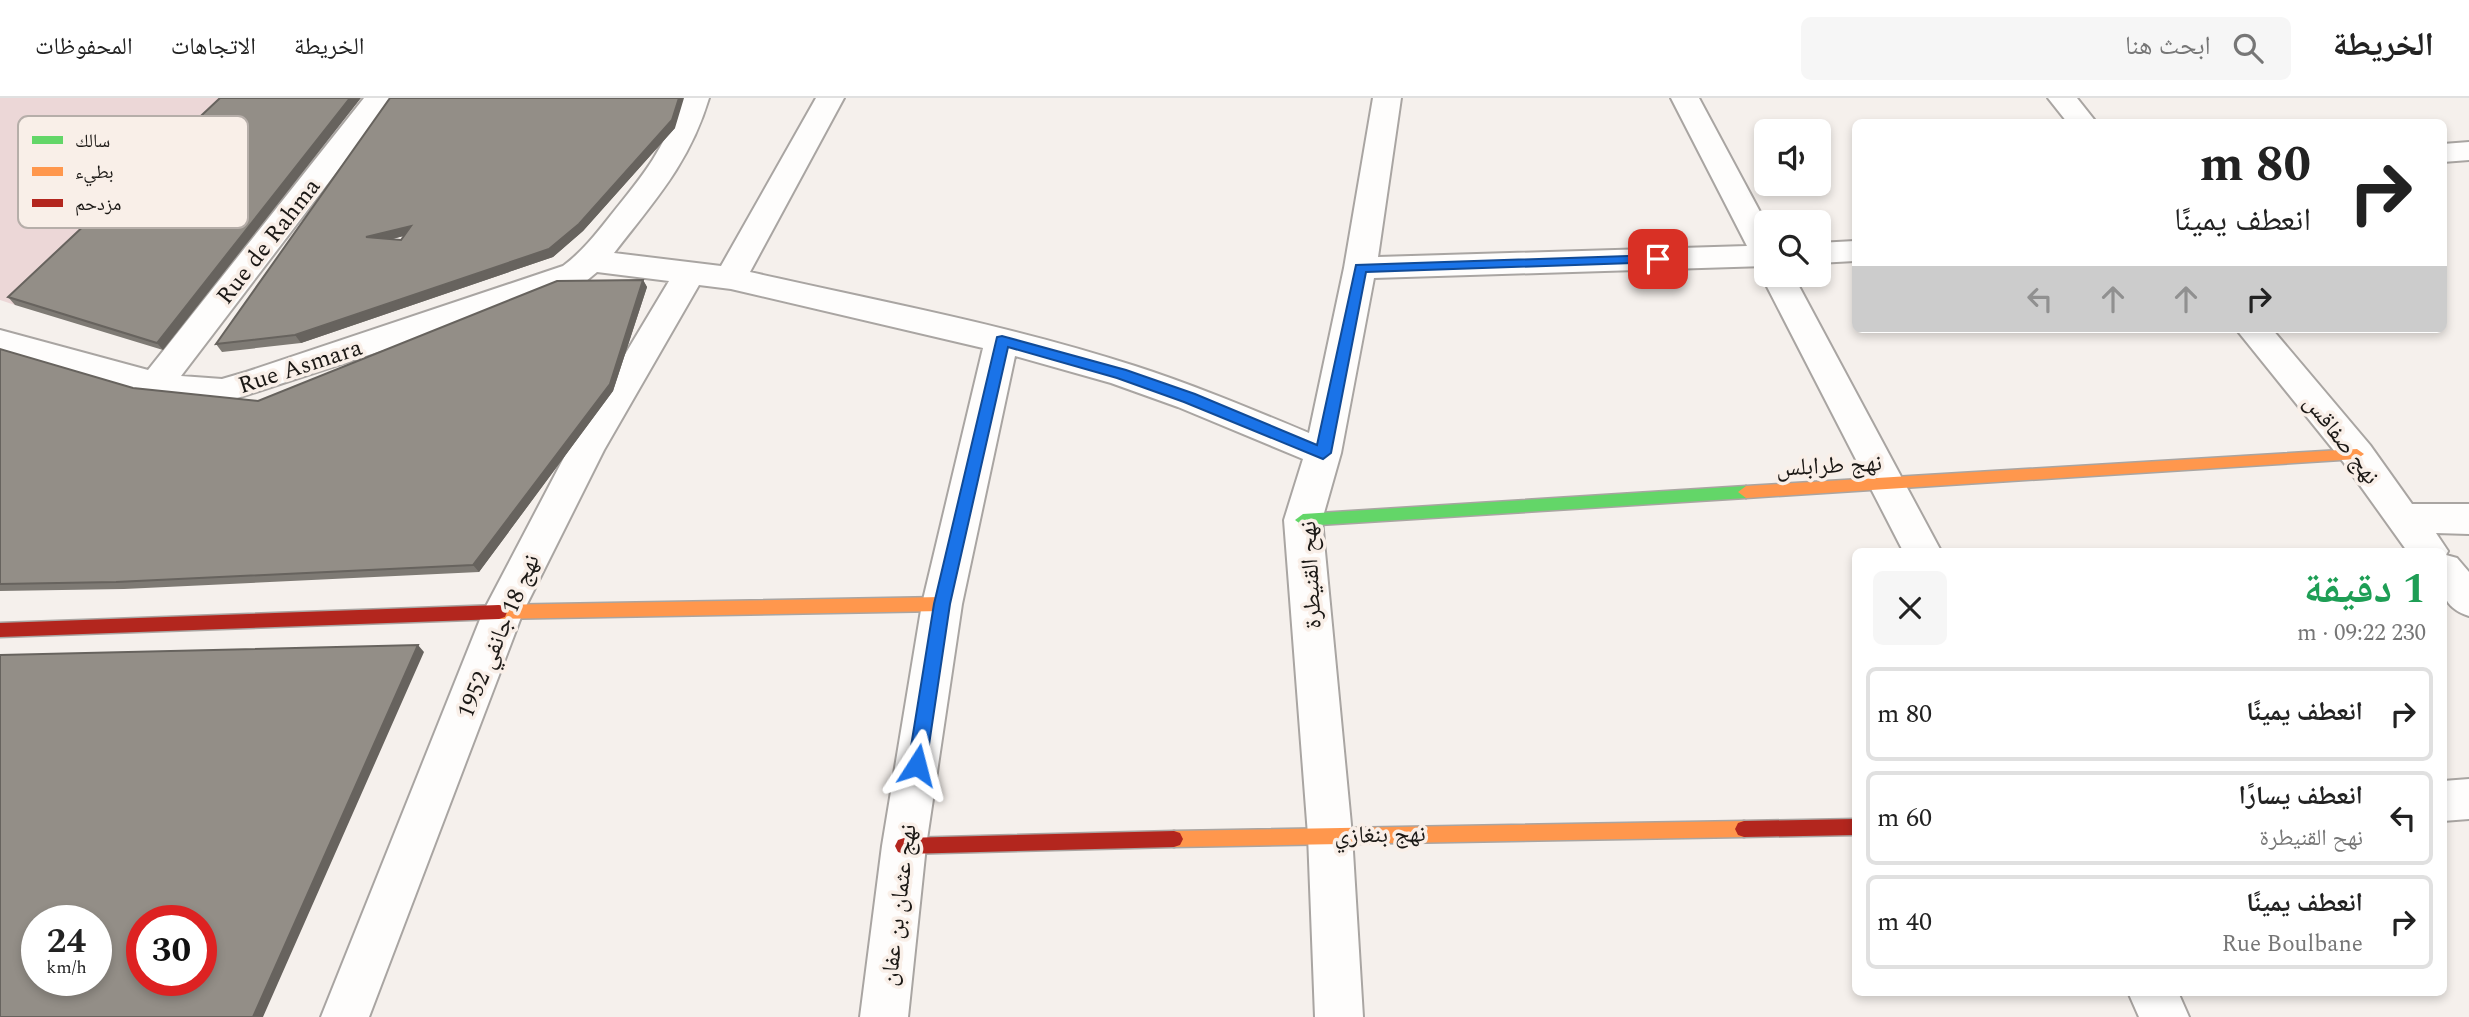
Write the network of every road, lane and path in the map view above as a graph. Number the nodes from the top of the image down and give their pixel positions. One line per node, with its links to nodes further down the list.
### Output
1 (379, 98): 20 (street, Rue de Rahma)
2 (695, 98): 12 (street)
3 (830, 98): 15 (street)
4 (1387, 98): 13 (street, نهح القنيطرة)
5 (1685, 98): 8 (street)
6 (2062, 98): 7 (street)
7 (2080, 119)
8 (1754, 232)
9 (1852, 251): 10 (street)
10 (1831, 252)
11 (1754, 255): 13 (street)
12 (591, 261): 14 (street); 20 (street, Rue Asmara)
13 (1360, 268): 21 (street, نهح القنيطرة)
14 (689, 274): 15 (street); 32 (street, نهج 18 جانفي 1952)
15 (731, 278): 18 (street)
16 (1783, 287): 23 (street)
17 (2256, 333): 22 (street, نهج صفاقس)
18 (1002, 341): 21 (street); 31 (street, نهج عثمان بن عفان)
19 (0, 342): 20 (street, Rue Asmara)
20 (156, 384)
21 (1323, 453): 26 (street, نهح القنيطرة)
22 (2357, 454): 23 (street, نهج طرابلس); 24 (street, نهج صفاقس)
23 (1887, 485): 26 (street, نهج طرابلس); 27 (street)
24 (2402, 519): 25 (street); 28 (street, نهج صفاقس)
25 (2469, 519)
26 (1303, 520): 37 (street, نهح القنيطرة)
27 (1920, 548)
28 (2426, 548)
29 (2447, 574): 30 (street)
30 (2469, 600)
31 (942, 604): 32 (street); 38 (street, نهج عثمان بن عفان)
32 (503, 612): 33 (street); 40 (street, نهج 18 جانفي 1952)
33 (0, 630)
34 (2469, 800): 35 (street)
35 (2447, 801)
36 (1852, 827): 37 (street, نهج بنغازي)
37 (1330, 835): 38 (street, نهج بنغازي); 42 (street, نهح القنيطرة)
38 (904, 846): 41 (street, نهج عثمان بن عفان)
39 (2154, 996): 43 (street)
40 (345, 1017)
41 (884, 1017)
42 (1339, 1017)
43 (2165, 1017)

